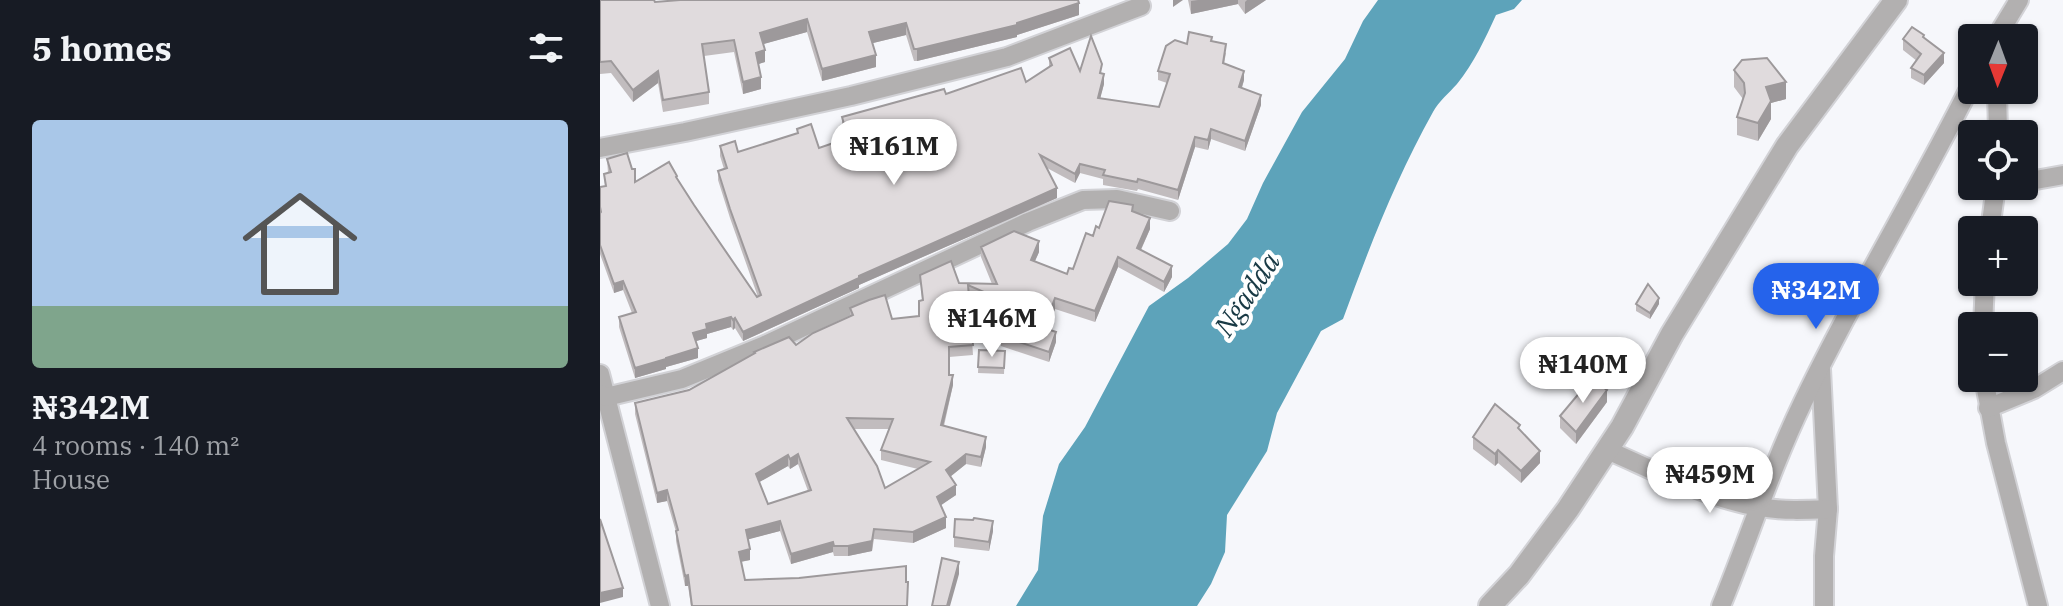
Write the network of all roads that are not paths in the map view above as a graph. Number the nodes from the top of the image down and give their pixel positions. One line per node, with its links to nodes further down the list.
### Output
1 (1896, 0): 16 (street)
2 (2019, 0): 4 (street)
3 (1141, 6): 6 (street)
4 (2005, 24)
5 (1962, 104): 10 (street)
6 (600, 148)
7 (2063, 175): 8 (street)
8 (2038, 179)
9 (1170, 211): 14 (street)
10 (1821, 368): 17 (street); 18 (street)
11 (2063, 371): 15 (street)
12 (600, 374): 14 (street)
13 (1986, 392): 15 (street)
14 (603, 396): 19 (street)
15 (1988, 408): 23 (street)
16 (1607, 450): 17 (street); 20 (street)
17 (1758, 507): 18 (street); 21 (street)
18 (1828, 509): 22 (street)
19 (656, 605)
20 (1492, 605)
21 (1721, 606)
22 (1824, 606)
23 (2038, 606)

